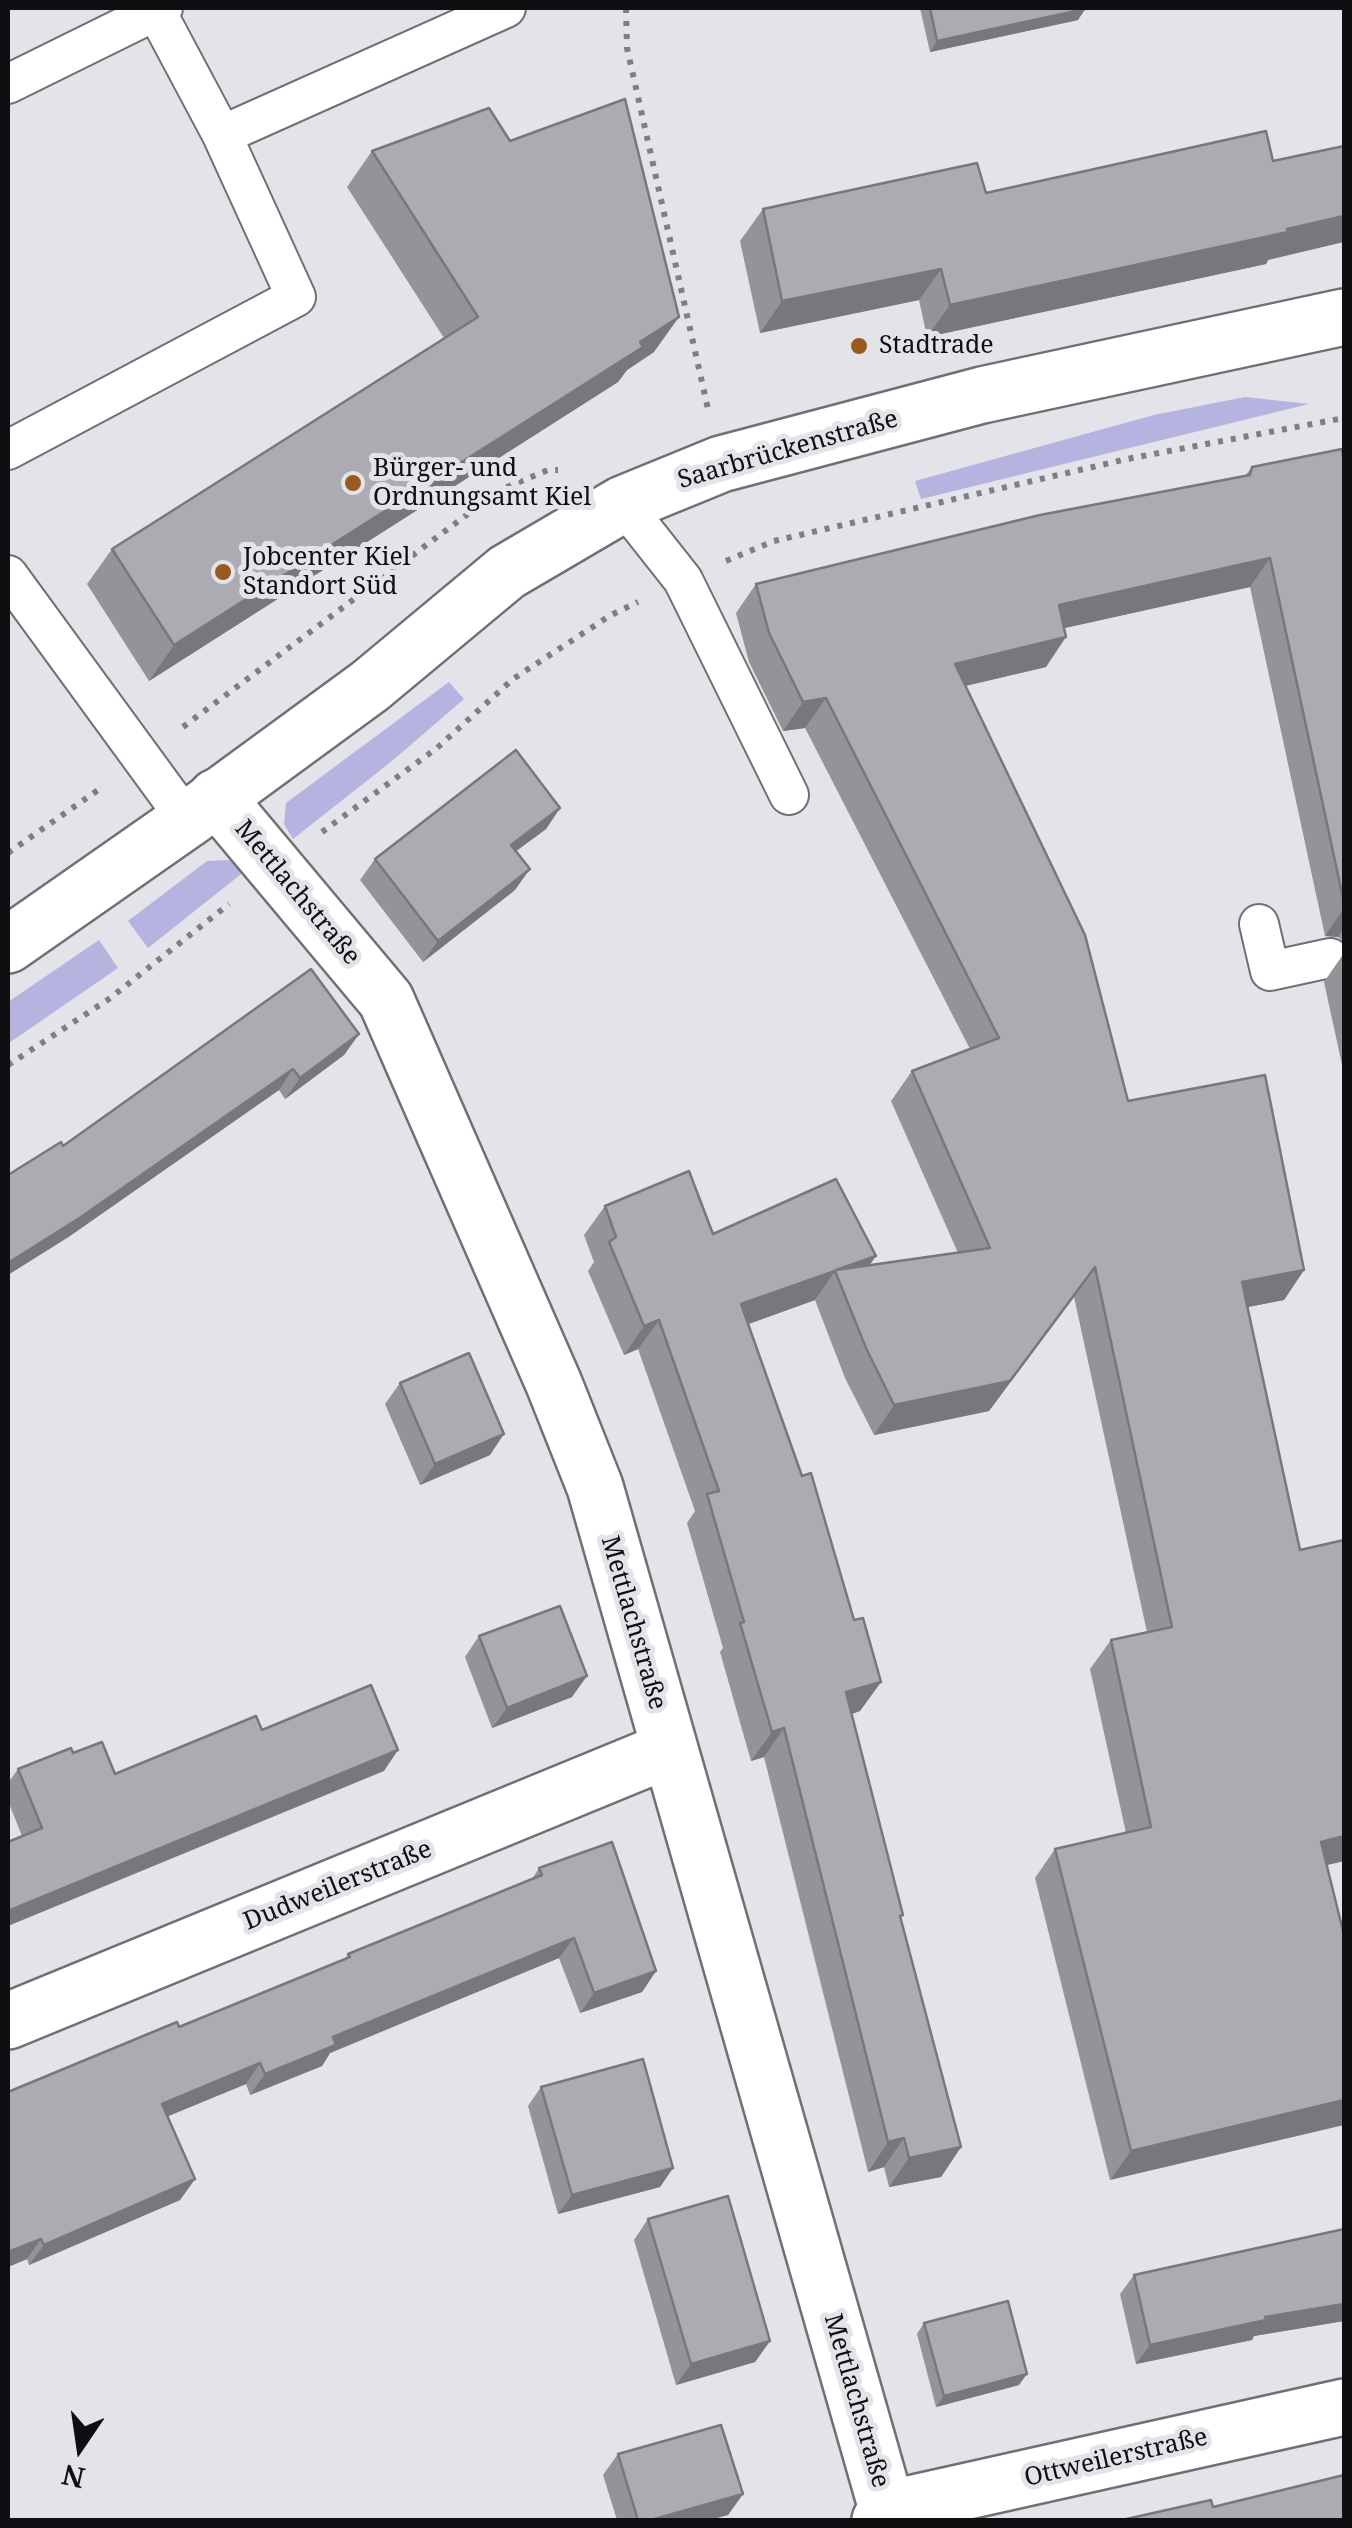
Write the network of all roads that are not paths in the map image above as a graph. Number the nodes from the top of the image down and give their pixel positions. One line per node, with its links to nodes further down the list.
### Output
1 (506, 8): 4 (lane)
2 (160, 9): 3 (lane); 4 (lane)
3 (8, 84)
4 (222, 135): 6 (lane)
5 (1344, 317): 7 (street, Saarbrückenstraße)
6 (8, 450)
7 (623, 504): 9 (lane); 10 (street, Saarbrückenstraße)
8 (8, 575): 10 (lane)
9 (790, 795)
10 (202, 808): 12 (street, Saarbrückenstraße); 14 (street, Mettlachstraße)
11 (1259, 924): 13 (lane)
12 (8, 945)
13 (1330, 958)
14 (668, 1750): 15 (street, Dudweilerstraße); 17 (street, Mettlachstraße)
15 (8, 2021)
16 (1344, 2406): 17 (street, Ottweilerstraße)
17 (884, 2515)

